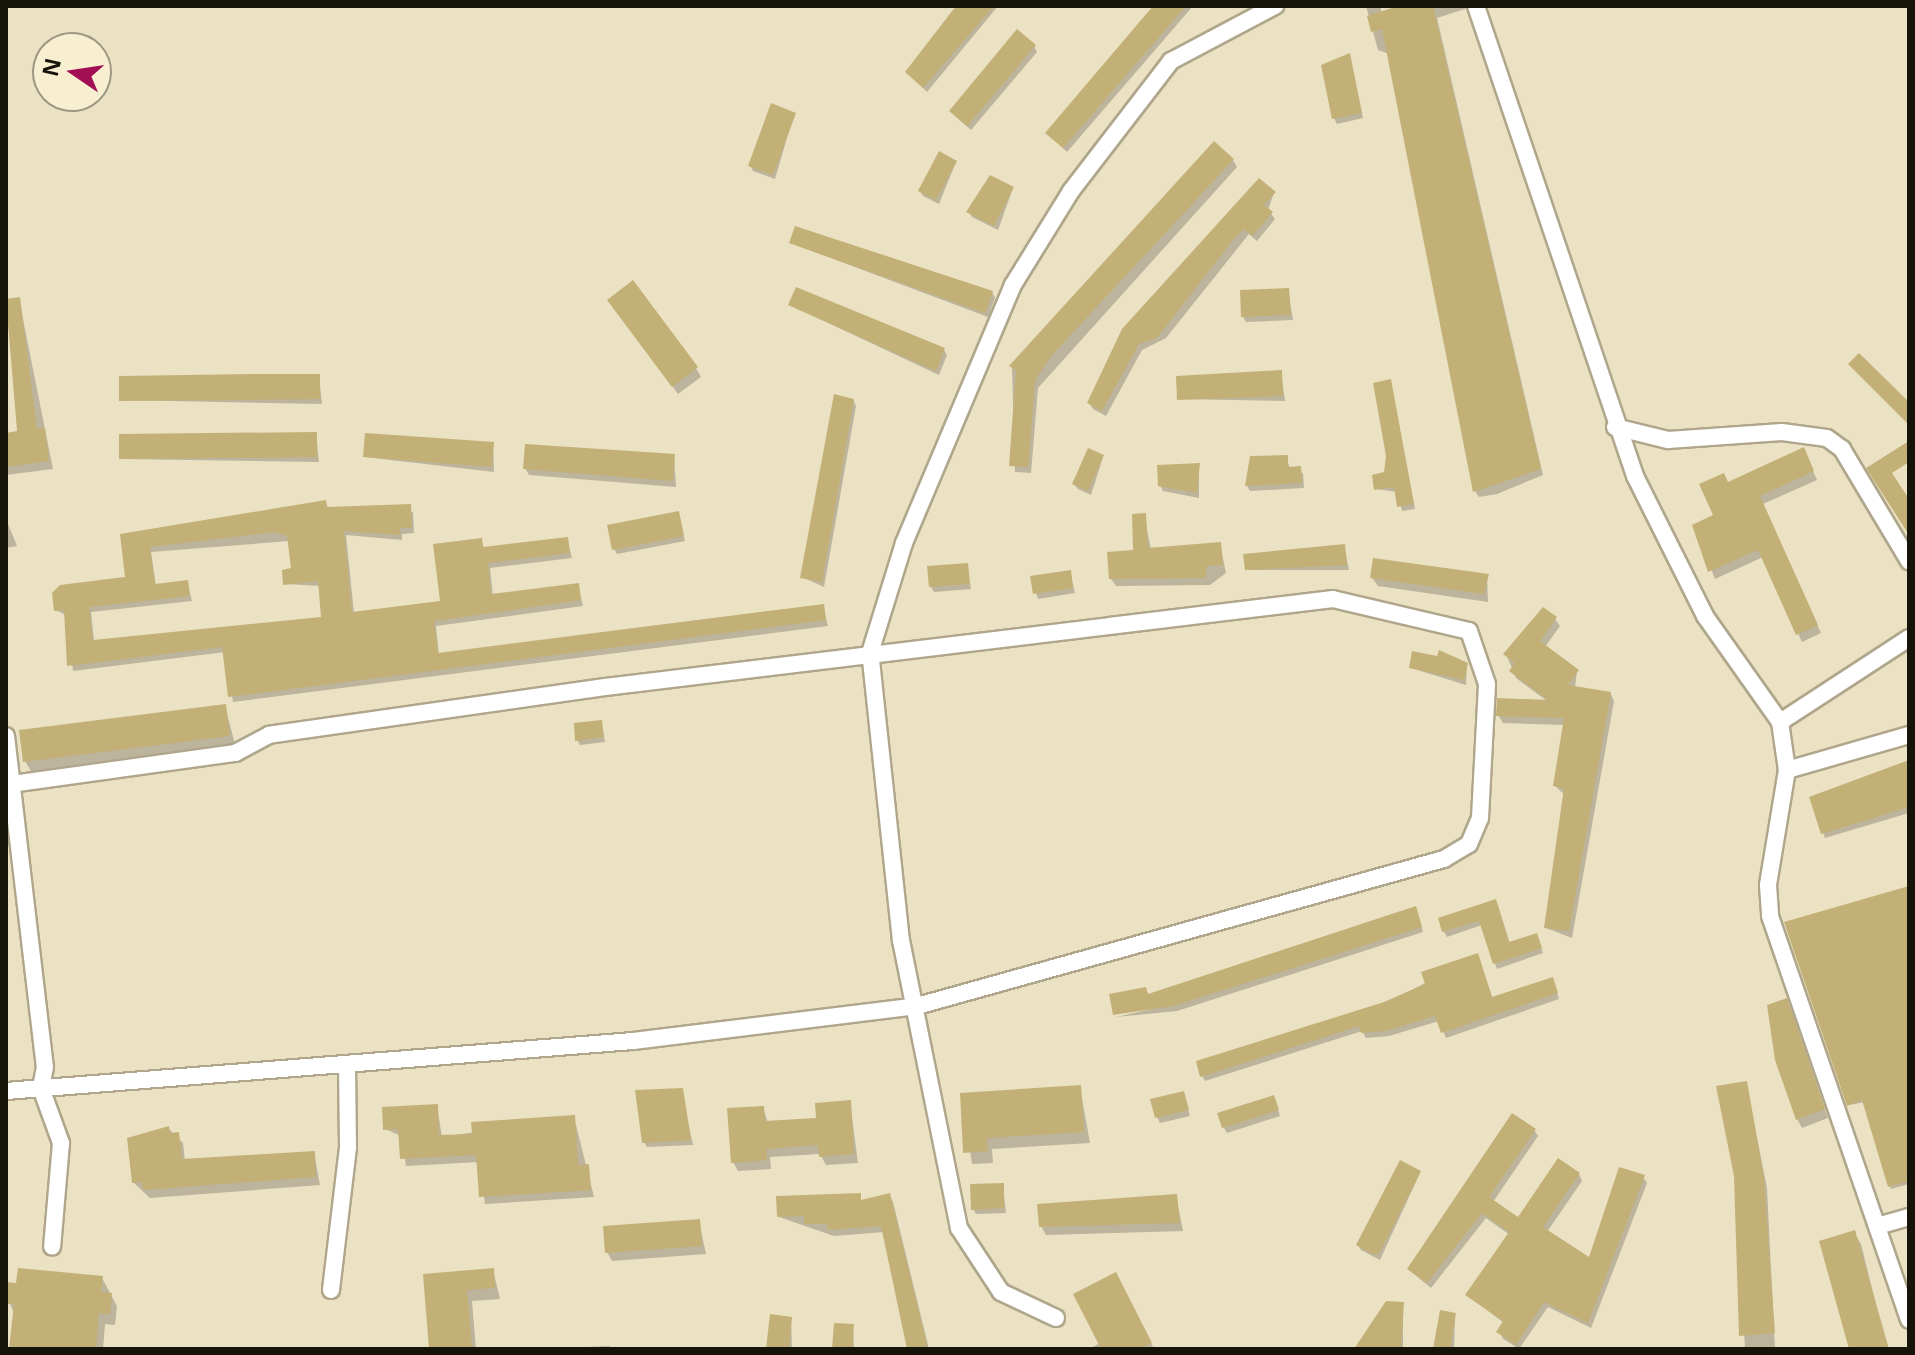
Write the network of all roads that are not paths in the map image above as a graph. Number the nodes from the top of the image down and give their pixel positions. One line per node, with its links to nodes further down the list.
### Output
1 (1275, 6): 6 (street)
2 (1476, 6): 3 (street)
3 (1615, 427): 4 (street); 7 (street)
4 (1909, 561)
5 (1909, 638): 7 (street)
6 (870, 653): 11 (street); 12 (street); 12 (street)
7 (1780, 722): 10 (street)
8 (1909, 735): 10 (street)
9 (6, 736): 11 (street)
10 (1787, 770): 17 (street)
11 (11, 784): 14 (street)
12 (917, 1006): 13 (street); 20 (street)
13 (347, 1066): 14 (street); 19 (street)
14 (41, 1088): 15 (street); 18 (street)
15 (6, 1091)
16 (1909, 1217): 17 (street)
17 (1881, 1225): 21 (street)
18 (52, 1247)
19 (331, 1290)
20 (1056, 1318)
21 (1909, 1320)

